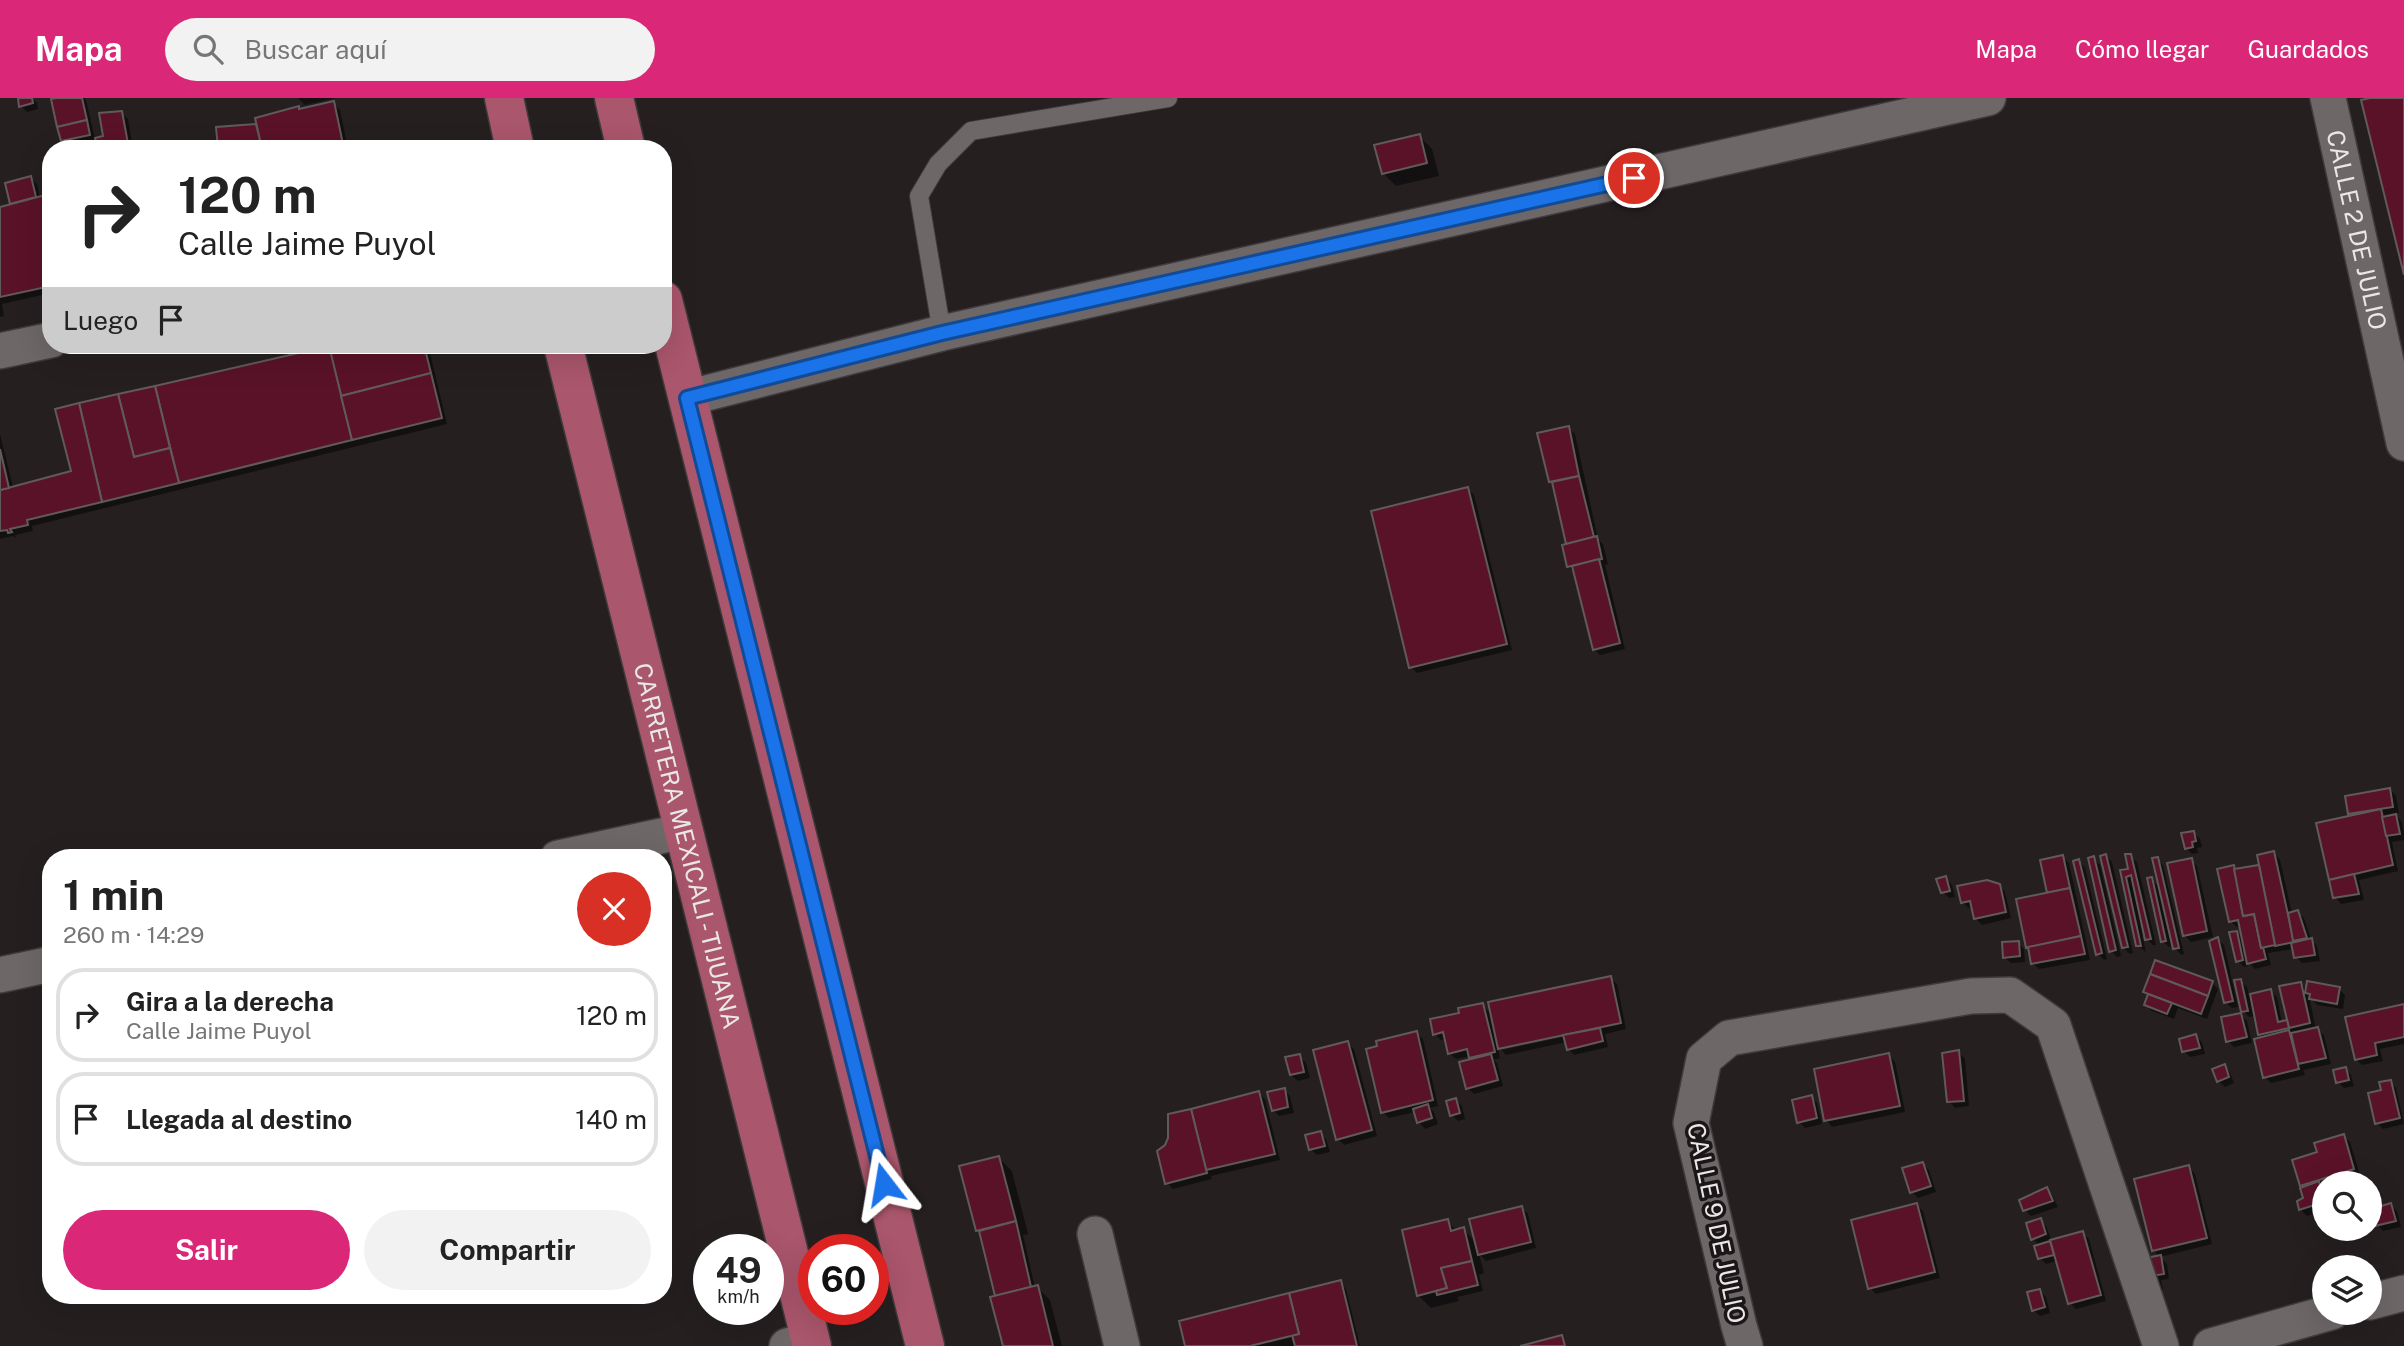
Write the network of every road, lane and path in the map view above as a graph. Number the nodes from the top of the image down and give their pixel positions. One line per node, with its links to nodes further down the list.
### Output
1 (503, 98): 6 (main road)
2 (614, 98): 7 (main road)
3 (1168, 98): 8 (lane)
4 (1988, 98): 8 (street)
5 (2328, 98): 14 (street, CALLE 2 DE JULIO)
6 (514, 140)
7 (624, 140)
8 (942, 333): 13 (street)
9 (672, 337): 13 (main road)
10 (42, 342): 11 (street)
11 (0, 351)
12 (565, 354): 15 (main road, CARRETERA MEXICALI - TIJUANA)
13 (687, 398): 24 (main road)
14 (2404, 443)
15 (684, 831): 16 (street); 23 (main road, CARRETERA MEXICALI - TIJUANA)
16 (600, 849)
17 (42, 966): 18 (street)
18 (0, 975)
19 (1095, 1234): 25 (street)
20 (2404, 1293): 21 (street)
21 (2382, 1299)
22 (2312, 1318): 28 (street)
23 (803, 1344)
24 (925, 1346)
25 (1122, 1346)
26 (1745, 1346): 27 (street, CALLE 9 DE JULIO)
27 (2161, 1346)
28 (2211, 1346)

